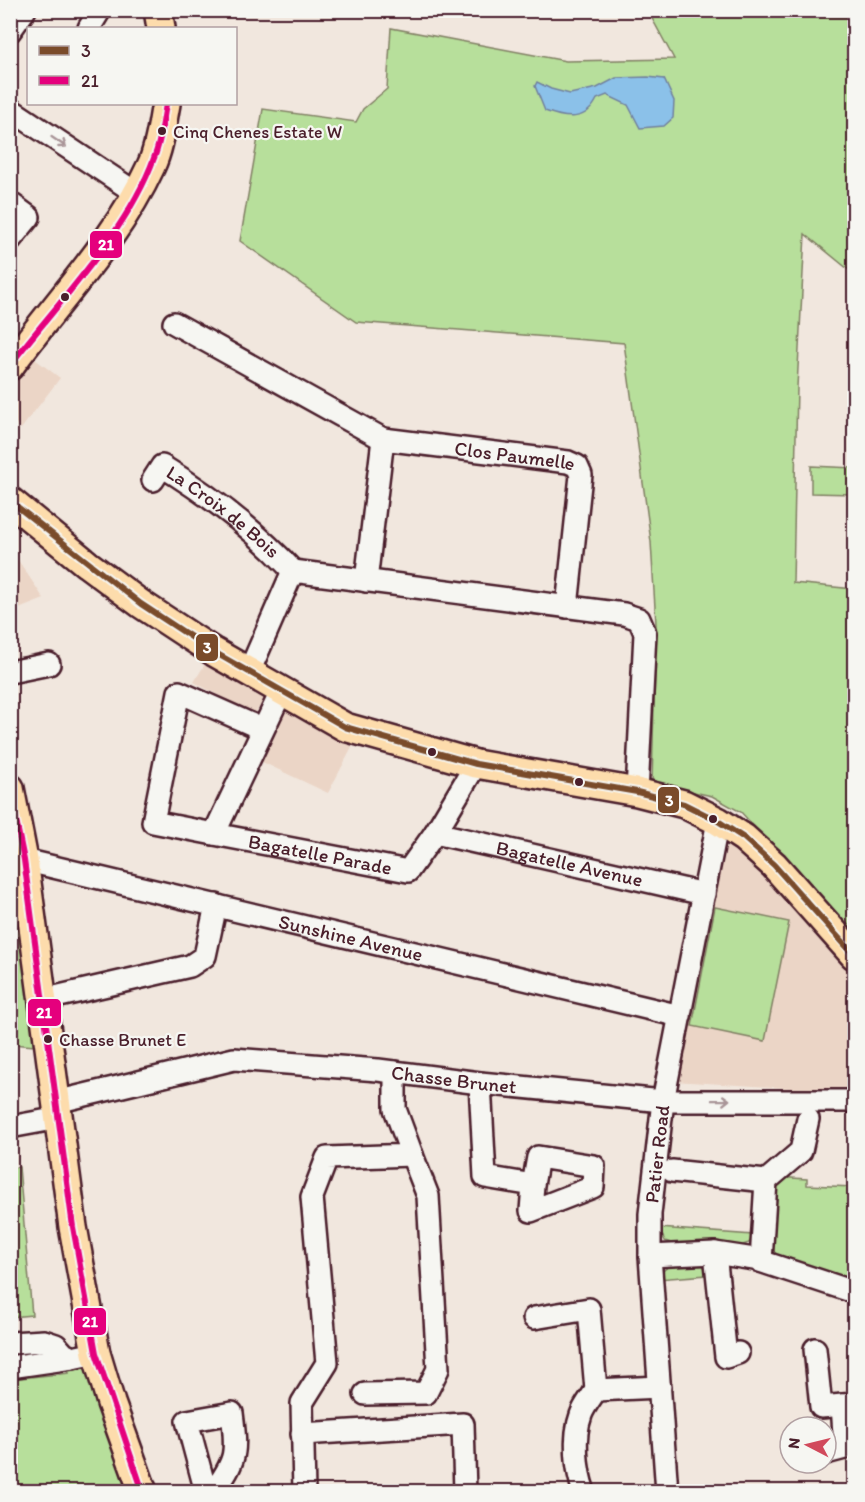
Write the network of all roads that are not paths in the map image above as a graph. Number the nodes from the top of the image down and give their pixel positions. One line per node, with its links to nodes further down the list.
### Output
1 (25, 10): 6 (street)
2 (100, 10): 4 (street)
3 (158, 10): 5 (main road)
4 (90, 27)
5 (161, 27)
6 (10, 31)
7 (166, 105): 9 (main road)
8 (10, 109): 9 (street, one-way to 9)
9 (136, 193): 13 (main road)
10 (10, 202): 11 (street)
11 (10, 240)
12 (174, 323): 14 (street, Clos Paumelle)
13 (10, 366)
14 (382, 439): 18 (street); 19 (street, Clos Paumelle)
15 (153, 480): 17 (street, La Croix de Bois)
16 (10, 501): 22 (main road)
17 (293, 571): 18 (street); 22 (street)
18 (366, 581): 19 (street)
19 (567, 607): 27 (street)
20 (49, 664): 21 (street)
21 (10, 672)
22 (249, 672): 23 (main road)
23 (281, 692): 24 (street); 25 (main road)
24 (262, 729): 30 (street); 30 (street, Bagatelle Parade)
25 (476, 764): 27 (main road); 29 (street, Bagatelle Parade)
26 (10, 788): 31 (main road)
27 (636, 792): 28 (main road)
28 (718, 821): 32 (street, Patier Road); 34 (main road)
29 (435, 833): 30 (street, Bagatelle Parade); 32 (street, Bagatelle Avenue)
30 (214, 834)
31 (24, 860): 33 (street, Sunshine Avenue); 35 (main road)
32 (704, 894): 36 (street, Patier Road)
33 (216, 905): 35 (street); 36 (street, Sunshine Avenue)
34 (855, 956)
35 (42, 1000): 41 (main road)
36 (680, 1016): 39 (street, Patier Road)
37 (396, 1072): 38 (street, Chasse Brunet); 41 (street, Chasse Brunet); 44 (street)
38 (480, 1083): 39 (street, Chasse Brunet); 47 (street)
39 (663, 1101): 40 (street, Chasse Brunet, one-way to 40); 49 (street, Patier Road)
40 (855, 1101)
41 (57, 1110): 43 (street, Chasse Brunet); 56 (main road)
42 (808, 1119): 46 (street)
43 (10, 1126)
44 (412, 1155): 60 (street); 62 (street)
45 (672, 1171): 46 (street)
46 (766, 1181): 50 (street)
47 (533, 1185)
48 (715, 1253): 49 (street); 50 (street); 55 (street)
49 (650, 1256): 58 (street, Patier Road)
50 (761, 1261): 51 (street)
51 (855, 1292)
52 (534, 1318): 59 (street)
53 (10, 1343): 56 (street)
54 (815, 1349): 61 (street)
55 (738, 1353)
56 (84, 1356): 57 (street); 64 (main road)
57 (10, 1367)
58 (660, 1388): 59 (street); 70 (street, Patier Road)
59 (596, 1390): 69 (street)
60 (364, 1394)
61 (848, 1404): 63 (street)
62 (302, 1434): 67 (street); 68 (street)
63 (838, 1450)
64 (143, 1491)
65 (206, 1491): 66 (street)
66 (213, 1491)
67 (304, 1491)
68 (465, 1491)
69 (584, 1491)
70 (667, 1491)

